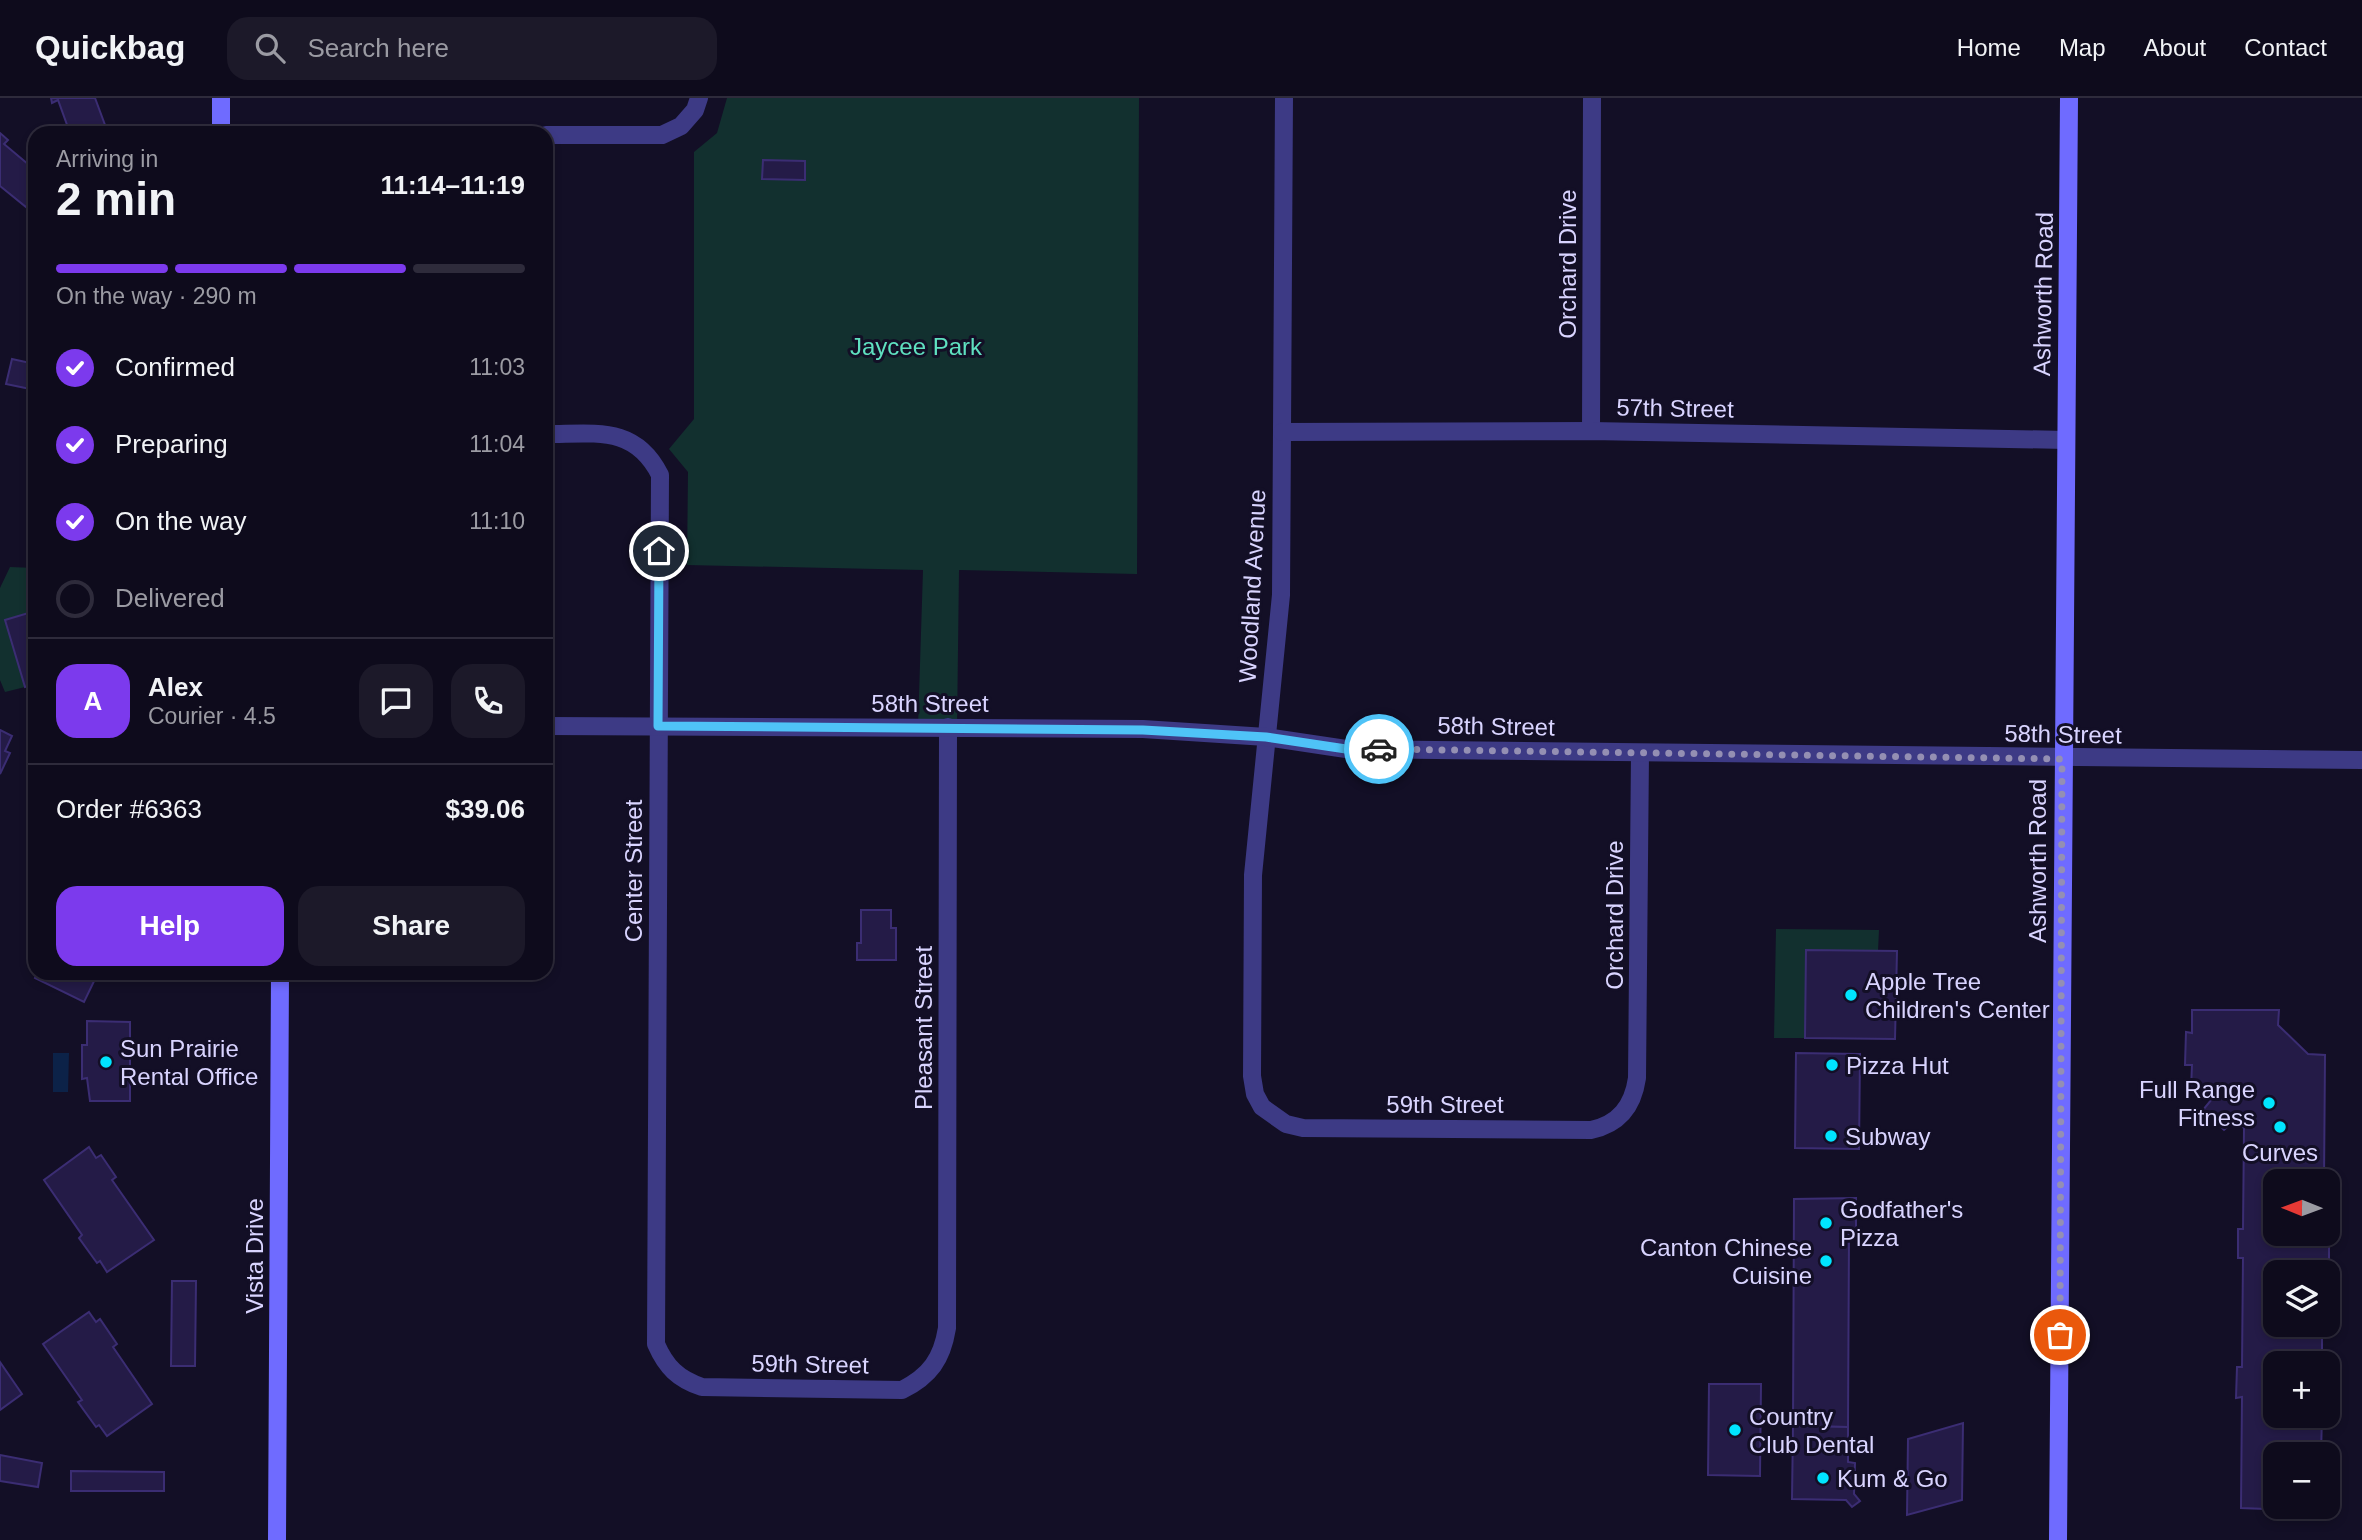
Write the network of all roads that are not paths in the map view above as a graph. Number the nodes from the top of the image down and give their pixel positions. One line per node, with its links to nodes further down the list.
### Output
1 (221, 98): 6 (main road)
2 (699, 98): 7 (street)
3 (1284, 98): 9 (street, Woodland Avenue)
4 (1592, 98): 8 (street, Orchard Drive)
5 (2069, 98): 11 (main road, Ashworth Road)
6 (220, 126)
7 (553, 135)
8 (1591, 431): 9 (street, 57th Street); 11 (street, 57th Street)
9 (1282, 432): 15 (street, Woodland Avenue)
10 (553, 434): 13 (street, Center Street)
11 (2066, 440): 17 (main road, Ashworth Road)
12 (553, 726): 13 (street, 58th Street)
13 (658, 726): 14 (street, 58th Street); 23 (street, Center Street)
14 (948, 727): 15 (street, 58th Street); 22 (street, Pleasant Street)
15 (1266, 737): 16 (street, 58th Street); 20 (street, Woodland Avenue)
16 (1640, 752): 17 (street, 58th Street); 21 (street, Orchard Drive)
17 (2062, 759): 18 (street, 58th Street); 25 (main road, Ashworth Road)
18 (2362, 760)
19 (280, 980): 24 (main road, Vista Drive)
20 (1252, 1076): 21 (street, 59th Street)
21 (1637, 1079)
22 (947, 1328): 23 (street, 59th Street)
23 (656, 1344)
24 (277, 1540)
25 (2058, 1540)

